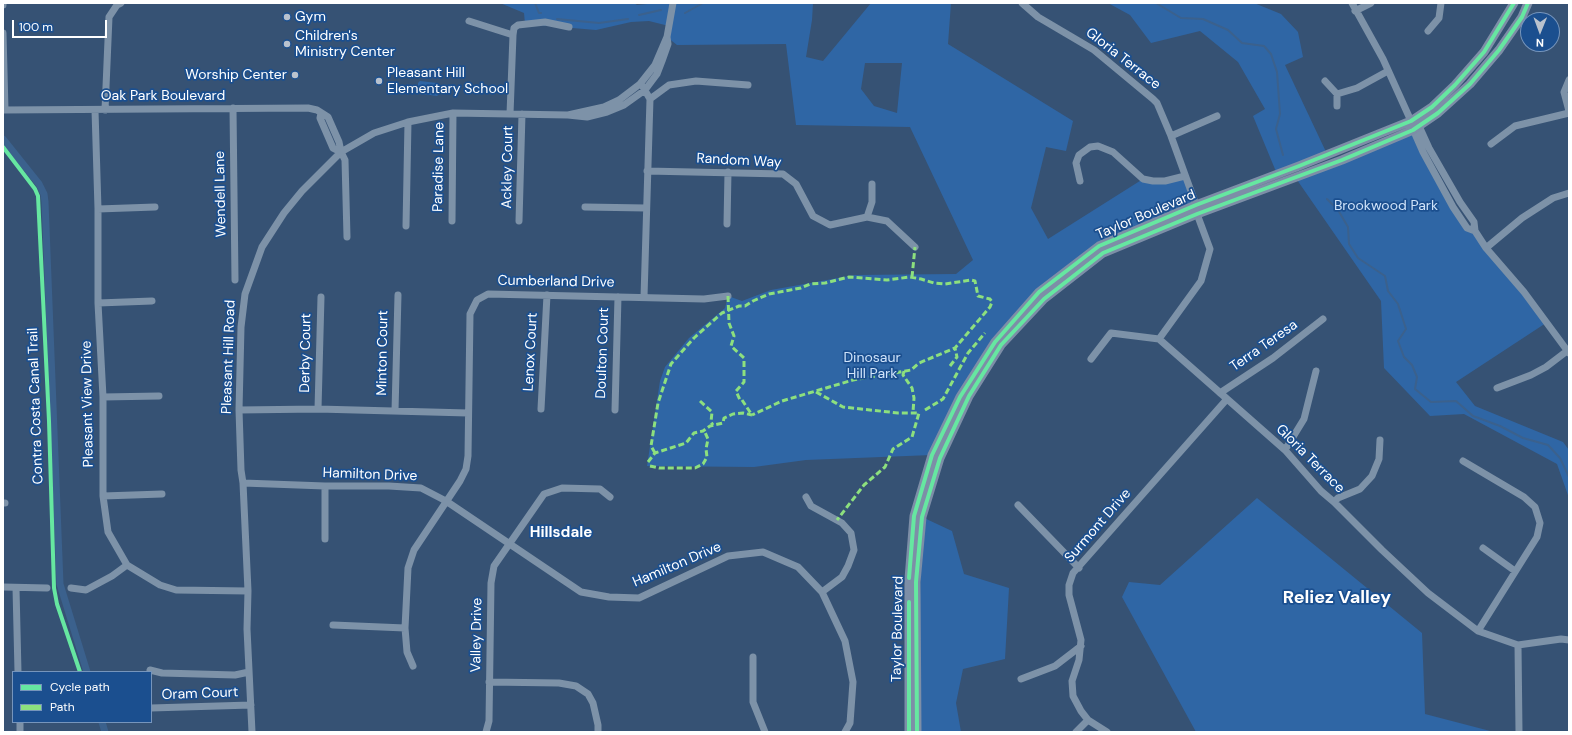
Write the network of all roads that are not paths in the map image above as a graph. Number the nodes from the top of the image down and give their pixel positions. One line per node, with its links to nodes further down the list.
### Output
1 (673, 3): 15 (street, Pleasant Hill Road)
2 (1022, 3): 38 (street, Gloria Terrace)
3 (1352, 3): 9 (street)
4 (1371, 3): 9 (street)
5 (1441, 3): 12 (street)
6 (1514, 3): 35 (main road, Taylor Boulevard)
7 (1528, 3): 37 (main road, Taylor Boulevard)
8 (118, 4): 28 (street)
9 (1355, 11): 16 (street)
10 (469, 21): 14 (street)
11 (569, 27): 14 (street)
12 (1428, 31)
13 (3, 33): 26 (street)
14 (512, 35): 31 (street)
15 (667, 38): 19 (street, Pleasant Hill Road); 21 (street, Pleasant Hill Road)
16 (1388, 71): 22 (street); 35 (street)
17 (1569, 80): 29 (street)
18 (1324, 81): 22 (street)
19 (640, 84): 21 (street); 33 (street, Pleasant Hill Road)
20 (748, 84): 23 (street)
21 (645, 90): 23 (street); 33 (street, Pleasant Hill Road)
22 (1337, 94): 24 (street)
23 (650, 99): 41 (street)
24 (1337, 106)
25 (233, 108): 28 (street, Oak Park Boulevard); 40 (street, Oak Park Boulevard); 60 (street, Wendell Lane)
26 (4, 110): 27 (street, Oak Park Boulevard)
27 (95, 110): 28 (street, Oak Park Boulevard); 50 (street, Pleasant View Drive)
28 (105, 110)
29 (1569, 112): 39 (street)
30 (453, 113): 31 (street, Pleasant Hill Road); 36 (street, Pleasant Hill Road); 53 (street, Paradise Lane)
31 (510, 114): 32 (street, Pleasant Hill Road)
32 (522, 114): 33 (street, Pleasant Hill Road); 54 (street, Ackley Court)
33 (568, 115)
34 (1217, 116): 38 (street)
35 (1411, 120): 37 (street); 51 (main road, Taylor Boulevard)
36 (408, 122): 40 (street, Pleasant Hill Road); 56 (street)
37 (1416, 128): 51 (main road, Taylor Boulevard); 59 (street)
38 (1171, 136): 43 (street, Gloria Terrace)
39 (1491, 144)
40 (341, 152): 57 (street); 81 (street, Pleasant Hill Road)
41 (647, 171): 42 (street, Random Way); 49 (street)
42 (728, 172): 52 (street, Random Way); 55 (street)
43 (1186, 176): 44 (street); 51 (street, Gloria Terrace)
44 (1080, 181)
45 (872, 184): 52 (street)
46 (1569, 193): 59 (street)
47 (155, 207): 50 (street)
48 (584, 207): 49 (street)
49 (646, 208): 66 (street)
50 (98, 209): 68 (street, Pleasant View Drive)
51 (1197, 209): 70 (street, Gloria Terrace); 130 (main road, Taylor Boulevard); 131 (main road, Taylor Boulevard)
52 (867, 217): 58 (street, Random Way)
53 (452, 221)
54 (519, 221)
55 (727, 224)
56 (406, 226)
57 (348, 237)
58 (915, 247)
59 (1486, 248): 71 (street)
60 (235, 280)
61 (398, 294): 83 (street, Minton Court)
62 (547, 295): 65 (street, Cumberland Drive); 80 (street, Lenox Court); 84 (street, Cumberland Drive)
63 (728, 296): 66 (street, Cumberland Drive)
64 (321, 297): 79 (street, Derby Court)
65 (618, 297): 66 (street, Cumberland Drive); 82 (street, Doulton Court)
66 (644, 297)
67 (152, 301): 68 (street)
68 (98, 303): 77 (street, Pleasant View Drive)
69 (1323, 319): 75 (street, Terra Teresa)
70 (1159, 339): 72 (street); 75 (street, Gloria Terrace)
71 (1568, 352): 74 (street)
72 (1091, 359)
73 (1316, 372): 86 (street)
74 (1497, 388)
75 (1220, 393): 78 (street, Gloria Terrace)
76 (159, 396): 77 (street)
77 (103, 397): 91 (street, Pleasant View Drive)
78 (1227, 399): 86 (street, Gloria Terrace); 101 (street, Surmont Drive)
79 (318, 409): 81 (street); 83 (street)
80 (542, 409)
81 (239, 410): 88 (street, Pleasant Hill Road)
82 (615, 410)
83 (395, 411): 84 (street)
84 (468, 413): 94 (street, Cumberland Drive)
85 (1380, 440): 95 (street)
86 (1285, 450): 95 (street, Gloria Terrace)
87 (1463, 461): 102 (street)
88 (244, 483): 89 (street, Hamilton Drive); 107 (street, Pleasant Hill Road)
89 (325, 486): 94 (street, Hamilton Drive); 97 (street)
90 (162, 494): 91 (street)
91 (103, 496): 100 (street, Pleasant View Drive)
92 (610, 497): 98 (street, Valley Drive)
93 (806, 497): 108 (street)
94 (446, 501): 98 (street, Hamilton Drive); 110 (street, Cumberland Drive)
95 (1334, 502): 111 (street, Gloria Terrace)
96 (1018, 505): 101 (street)
97 (325, 539)
98 (509, 543): 108 (street, Hamilton Drive); 121 (street, Valley Drive)
99 (1484, 548): 102 (street)
100 (127, 565): 106 (street); 107 (street, Pleasant View Drive)
101 (1079, 568): 114 (street, Surmont Drive)
102 (1515, 571): 111 (street)
103 (3, 587): 104 (street)
104 (16, 588): 105 (street); 118 (street)
105 (47, 588)
106 (71, 588)
107 (248, 591): 119 (street, Pleasant Hill Road)
108 (822, 592): 129 (street, Hamilton Drive)
109 (333, 625): 110 (street)
110 (405, 628): 116 (street, Cumberland Drive)
111 (1478, 631): 113 (street, Gloria Terrace)
112 (1569, 640): 113 (street, Gloria Terrace)
113 (1518, 645): 134 (street)
114 (1080, 646): 120 (street); 124 (street, Surmont Drive)
115 (753, 657): 128 (street)
116 (413, 666)
117 (150, 670): 119 (street)
118 (18, 671)
119 (249, 672): 122 (street, Pleasant Hill Road)
120 (1021, 679)
121 (489, 682): 126 (street, Valley Drive); 127 (street)
122 (251, 705): 123 (street, Oram Court); 125 (street, Pleasant Hill Road)
123 (152, 708)
124 (1088, 720): 132 (street); 133 (street, Surmont Drive)
125 (252, 732)
126 (486, 732)
127 (598, 732)
128 (765, 732)
129 (845, 732)
130 (909, 732)
131 (917, 732)
132 (1076, 732)
133 (1107, 732)
134 (1519, 732)

